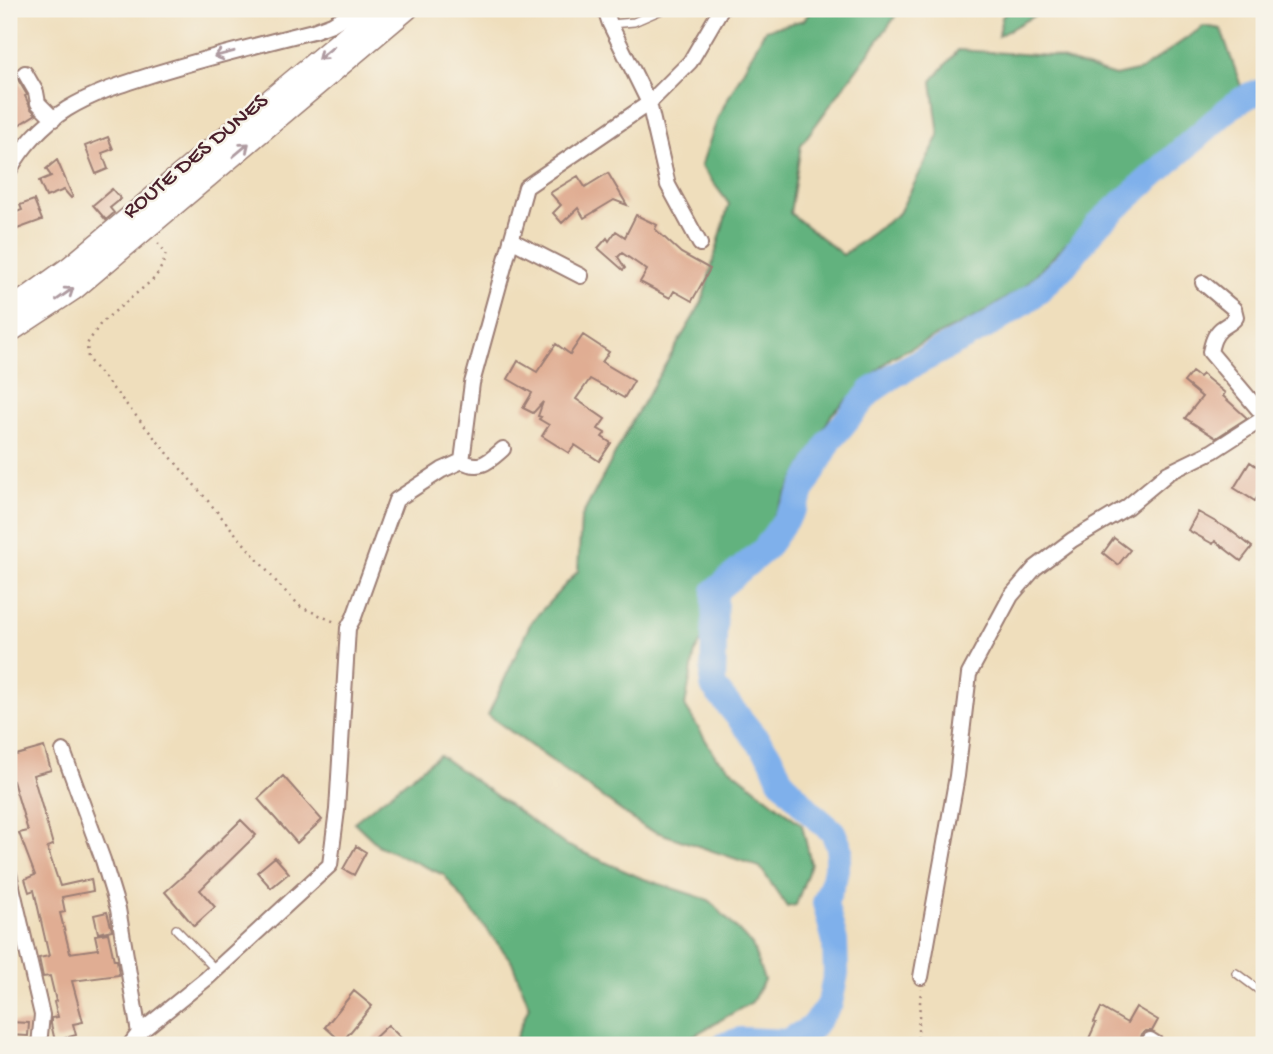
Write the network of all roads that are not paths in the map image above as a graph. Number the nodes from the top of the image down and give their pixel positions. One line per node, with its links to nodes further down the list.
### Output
1 (379, 9): 16 (main road, ROUTE DES DUNES, one-way to 16)
2 (407, 9): 17 (main road, ROUTE DES DUNES, one-way to 2)
3 (605, 9): 7 (street)
4 (663, 9): 7 (lane)
5 (721, 9): 9 (street)
6 (353, 10): 10 (street, one-way to 10)
7 (610, 24): 9 (street)
8 (25, 73): 10 (street)
9 (649, 103): 12 (street); 13 (street)
10 (54, 119): 11 (street)
11 (9, 171)
12 (511, 240): 14 (street); 20 (street)
13 (700, 243)
14 (581, 276)
15 (1203, 283): 18 (street)
16 (9, 311)
17 (9, 332)
18 (1264, 417): 26 (street)
19 (503, 449): 20 (street)
20 (462, 461): 24 (street)
21 (63, 751): 28 (street)
22 (9, 874): 29 (street)
23 (176, 929): 24 (lane)
24 (216, 970): 28 (street)
25 (1236, 973): 27 (lane)
26 (921, 977)
27 (1264, 994)
28 (135, 1042)
29 (39, 1045)

